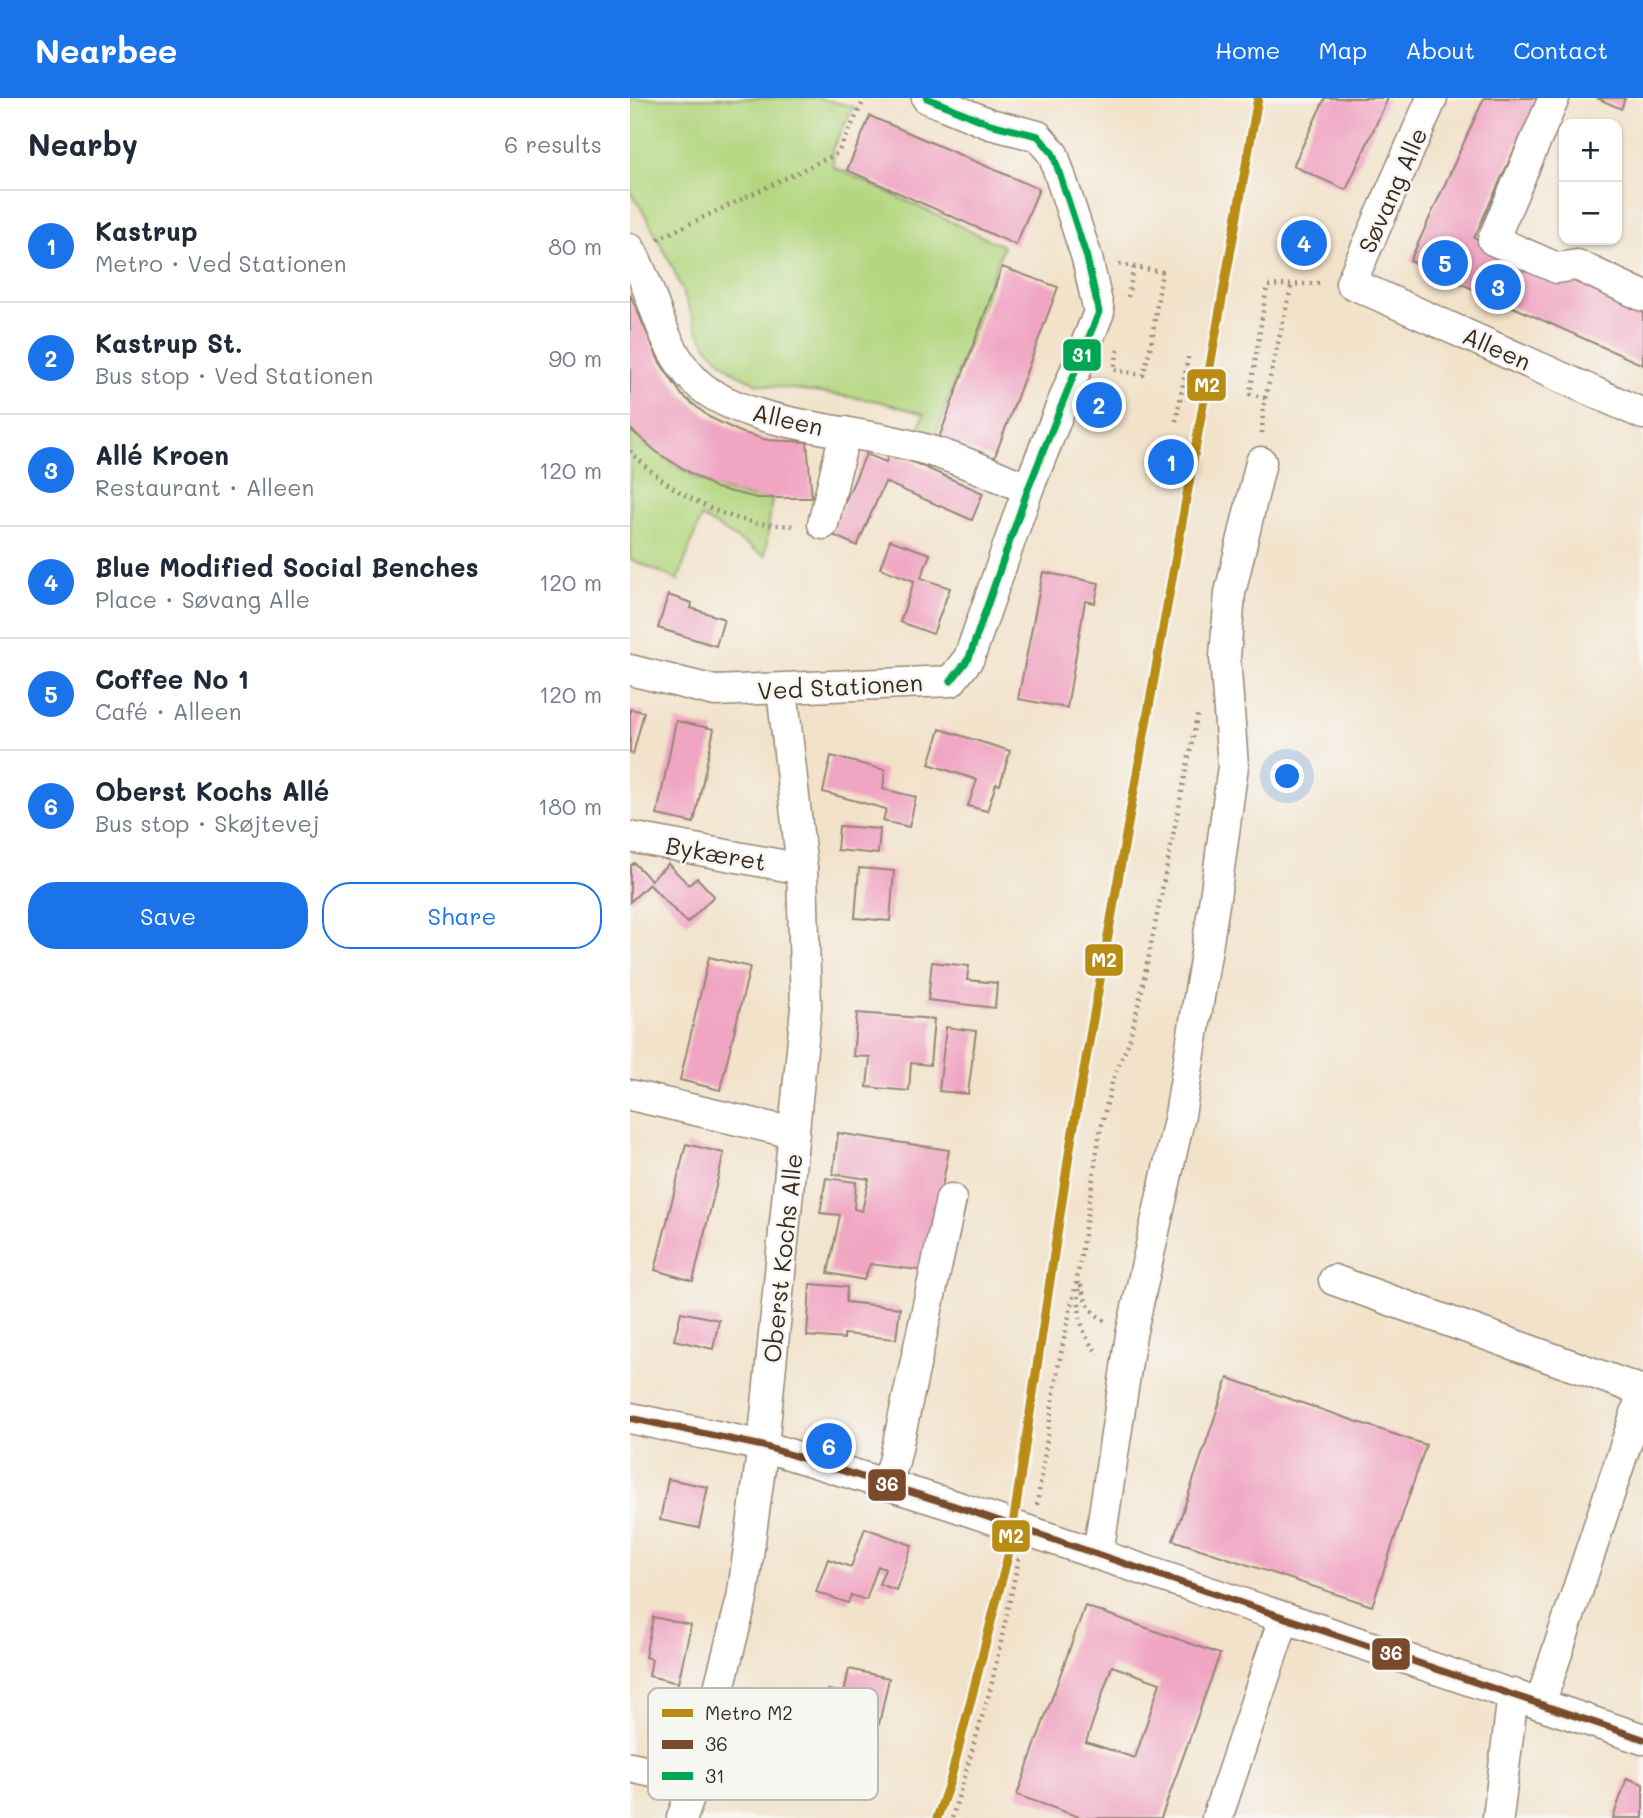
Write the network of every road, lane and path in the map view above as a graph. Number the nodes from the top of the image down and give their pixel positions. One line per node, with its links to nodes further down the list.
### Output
1 (865, 98): 5 (path)
2 (927, 98): 6 (street, Ved Stationen)
3 (1432, 98): 9 (street, Søvang Alle)
4 (1554, 98): 10 (street)
5 (631, 250): 19 (street, Alleen)
6 (1087, 258): 7 (path); 22 (street, Ved Stationen)
7 (1134, 267): 11 (path); 12 (path)
8 (1292, 283): 9 (path); 16 (path); 16 (path)
9 (1351, 283): 17 (street, Alleen)
10 (1643, 296)
11 (1126, 305)
12 (1119, 344)
13 (1189, 353): 14 (path)
14 (1187, 363): 15 (path); 18 (path)
15 (1194, 365)
16 (1265, 398): 21 (path)
17 (1643, 414)
18 (1176, 421)
19 (845, 432): 22 (street, Alleen); 23 (street)
20 (630, 451): 23 (path)
21 (1261, 462): 34 (street)
22 (1028, 489): 25 (street, Ved Stationen)
23 (823, 524)
24 (630, 670): 25 (street, Ved Stationen)
25 (782, 689): 28 (street, Oberst Kochs Alle)
26 (1201, 700): 32 (path)
27 (630, 837): 28 (street, Bykæret)
28 (802, 869): 30 (street, Oberst Kochs Alle)
29 (630, 1095): 30 (street)
30 (794, 1133): 38 (street, Oberst Kochs Alle)
31 (951, 1199): 39 (street)
32 (1078, 1274): 34 (path); 35 (path); 40 (path)
33 (1334, 1280): 36 (street)
34 (1131, 1335): 35 (street)
35 (1125, 1373): 41 (street)
36 (1643, 1391): 44 (street)
37 (630, 1418): 38 (street)
38 (763, 1446): 39 (street); 43 (street, Oberst Kochs Alle)
39 (886, 1485): 40 (street)
40 (1033, 1532): 41 (street); 50 (path)
41 (1098, 1554): 42 (street)
42 (1284, 1618): 44 (street); 51 (street)
43 (719, 1688)
44 (1527, 1699): 45 (street); 52 (street)
45 (1643, 1739)
46 (630, 1767): 47 (street)
47 (648, 1771)
48 (688, 1800): 49 (street, Oberst Kochs Alle)
49 (682, 1818)
50 (952, 1818)
51 (1217, 1818)
52 (1498, 1818)

